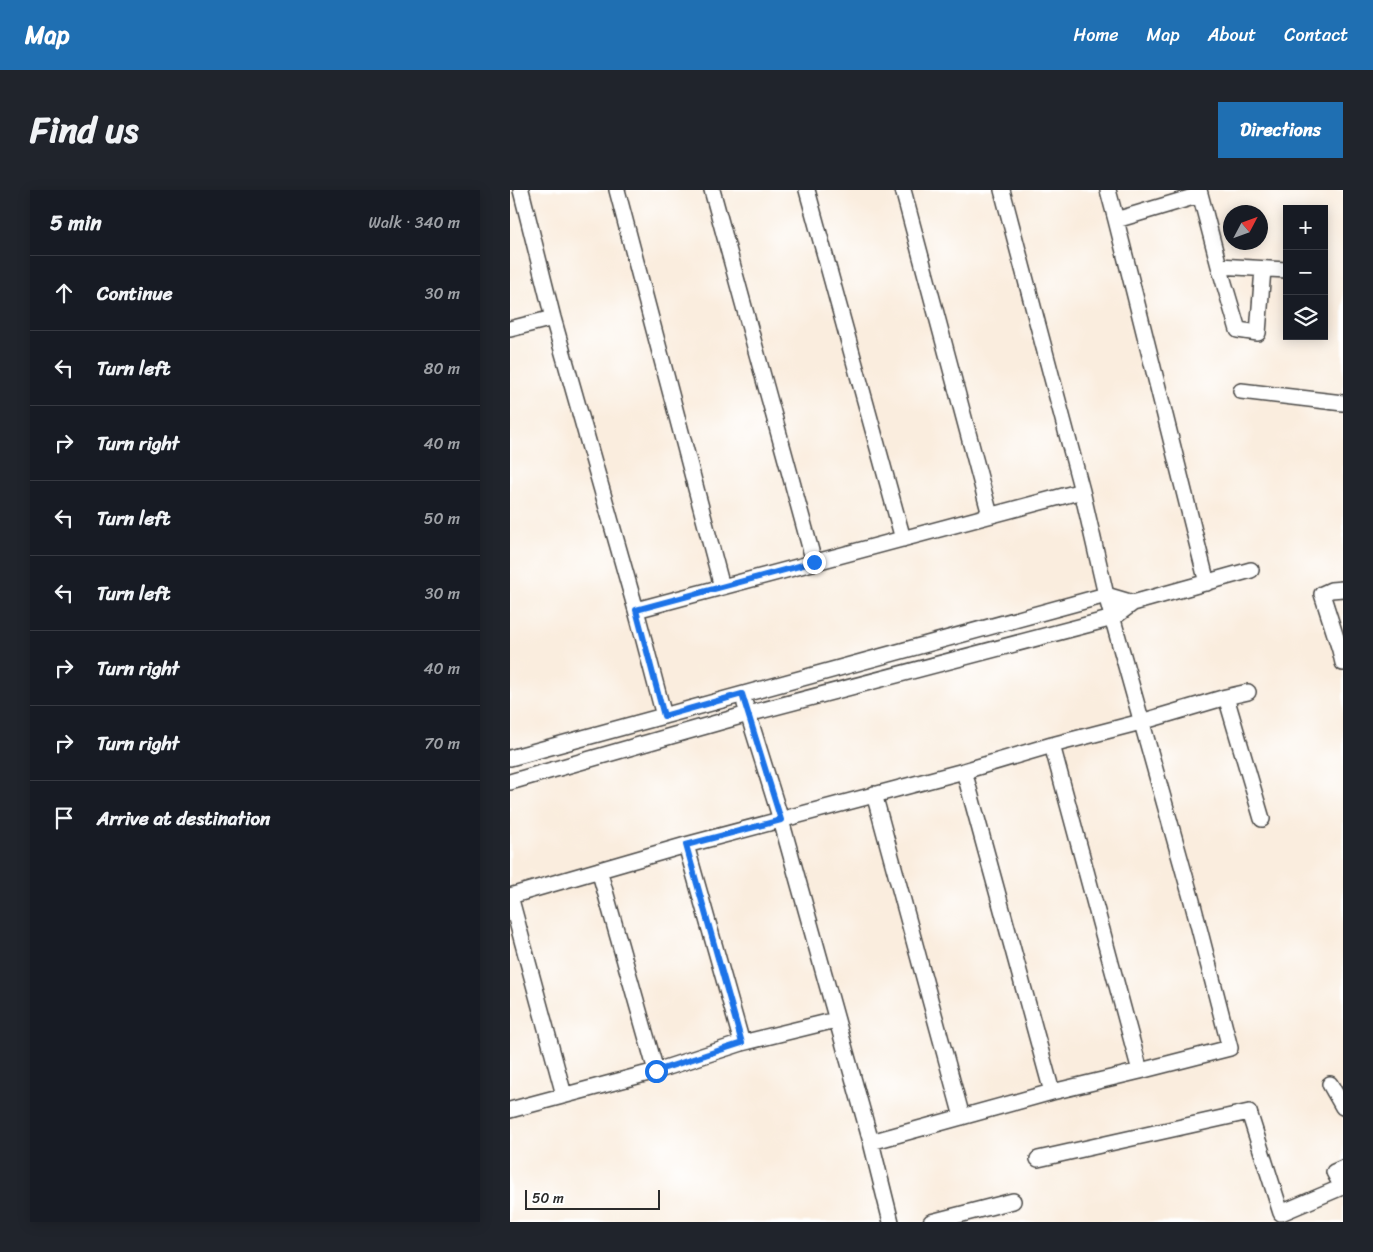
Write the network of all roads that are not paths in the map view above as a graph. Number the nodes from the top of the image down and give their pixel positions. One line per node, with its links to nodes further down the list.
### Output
1 (521, 190): 13 (street)
2 (617, 190): 23 (street)
3 (712, 190): 20 (street)
4 (808, 190): 19 (street)
5 (903, 190): 18 (street)
6 (1002, 190): 17 (street)
7 (1108, 190): 9 (street)
8 (1200, 192): 9 (street); 10 (street)
9 (1116, 220): 22 (street)
10 (1219, 266): 11 (street); 11 (street)
11 (1263, 269): 12 (street)
12 (1283, 270)
13 (552, 318): 14 (street); 27 (street)
14 (510, 329)
15 (1241, 391): 16 (street)
16 (1343, 403)
17 (1082, 491): 18 (street); 25 (street)
18 (990, 515): 19 (street)
19 (903, 539): 20 (street)
20 (814, 562): 23 (street)
21 (1251, 570): 22 (street)
22 (1207, 582): 26 (street)
23 (722, 587): 27 (street)
24 (1343, 589): 29 (street)
25 (1106, 595): 26 (street); 28 (street); 31 (street)
26 (1133, 603): 28 (street)
27 (636, 610): 34 (street)
28 (1112, 618): 33 (street); 35 (street)
29 (1343, 663)
30 (1248, 692): 32 (street)
31 (742, 694): 33 (street); 34 (street)
32 (1226, 697): 35 (street); 41 (street)
33 (748, 714): 39 (street); 42 (street)
34 (664, 716): 37 (street)
35 (1141, 722): 36 (street); 49 (street)
36 (1052, 745): 38 (street); 49 (street)
37 (510, 758)
38 (964, 771): 40 (street); 51 (street)
39 (510, 782)
40 (874, 794): 42 (street); 55 (street)
41 (1262, 819)
42 (781, 820): 43 (street); 46 (street)
43 (686, 845): 44 (street); 47 (street)
44 (599, 870): 45 (street); 48 (street)
45 (510, 896): 52 (street)
46 (836, 1020): 47 (street); 56 (street)
47 (742, 1043): 48 (street)
48 (656, 1071): 52 (street)
49 (1140, 1072): 51 (street)
50 (1330, 1084): 53 (street)
51 (1052, 1092): 55 (street)
52 (564, 1095): 54 (street)
53 (1343, 1107)
54 (510, 1110)
55 (962, 1117): 56 (street)
56 (871, 1142): 60 (street)
57 (1038, 1160): 58 (street)
58 (1343, 1168)
59 (1013, 1201): 61 (street)
60 (891, 1222)
61 (931, 1222)

